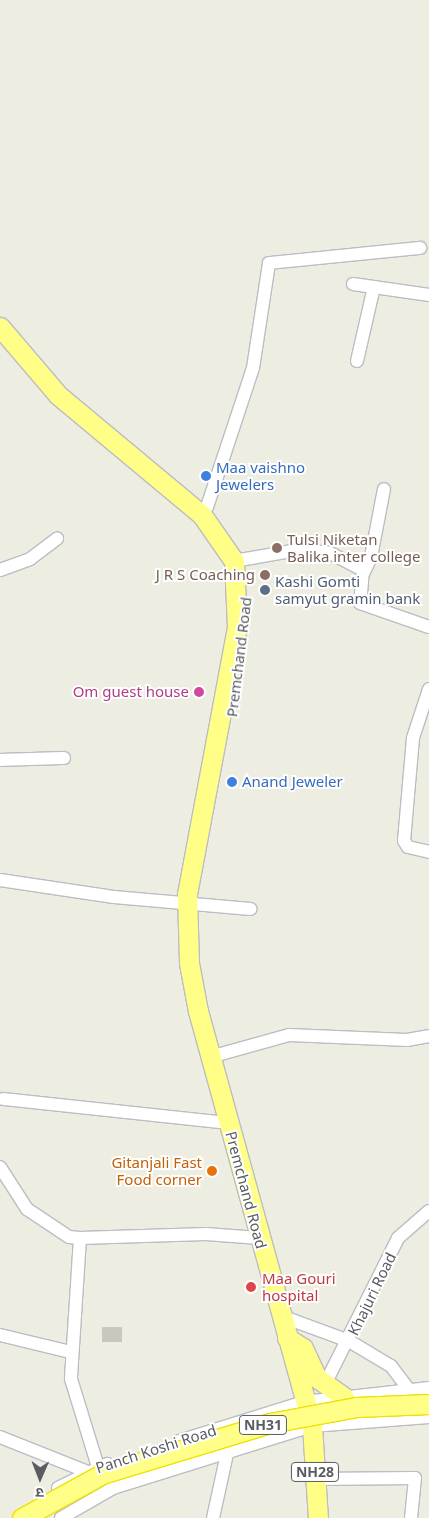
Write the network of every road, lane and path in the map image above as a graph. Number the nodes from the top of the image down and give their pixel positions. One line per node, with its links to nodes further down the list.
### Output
1 (420, 248): 9 (street)
2 (353, 284): 3 (street)
3 (374, 287): 4 (street); 7 (street)
4 (429, 295)
5 (0, 314): 9 (highway, Premchand Road)
6 (0, 326): 11 (highway)
7 (357, 361)
8 (384, 489): 13 (street)
9 (207, 507): 11 (highway, Premchand Road)
10 (57, 539): 12 (street)
11 (240, 560): 13 (street); 20 (highway, Premchand Road)
12 (0, 570)
13 (364, 572): 14 (street)
14 (429, 627)
15 (429, 689): 18 (street)
16 (64, 758): 17 (street)
17 (0, 760)
18 (429, 852)
19 (0, 880): 20 (street)
20 (193, 904): 21 (street); 23 (highway, Premchand Road)
21 (250, 909)
22 (429, 1036): 23 (street)
23 (210, 1057): 25 (highway, Premchand Road)
24 (3, 1099): 25 (street)
25 (228, 1123): 29 (highway, Premchand Road)
26 (0, 1167): 28 (street)
27 (429, 1212): 33 (street, Khajuri Road)
28 (80, 1238): 29 (street); 34 (street)
29 (259, 1238): 30 (highway, Premchand Road)
30 (281, 1316): 32 (highway, Premchand Road); 33 (street)
31 (0, 1335): 34 (street)
32 (287, 1338): 35 (highway); 39 (highway, Premchand Road)
33 (349, 1342): 35 (street, Khajuri Road); 37 (street)
34 (71, 1352): 46 (street)
35 (324, 1384): 38 (highway)
36 (429, 1388): 37 (street, Panch Koshi Road)
37 (411, 1390): 38 (street, Panch Koshi Road); 41 (street)
38 (344, 1397): 39 (street, Panch Koshi Road)
39 (304, 1402): 43 (highway, Premchand Road / NH28); 46 (street, Panch Koshi Road)
40 (429, 1404): 50 (highway, NH31, bridge)
41 (414, 1416): 42 (street, Panch Koshi Road); 43 (street, Panch Koshi Road)
42 (429, 1417)
43 (312, 1426): 45 (street, Panch Koshi Road); 47 (highway, NH28)
44 (0, 1437): 46 (street, Panch Koshi Road)
45 (227, 1454): 48 (street, Panch Koshi Road); 52 (street)
46 (93, 1469): 48 (street, Panch Koshi Road); 49 (street)
47 (316, 1479): 53 (highway, NH28); 54 (street)
48 (113, 1488): 51 (street)
49 (9, 1518)
50 (22, 1518)
51 (61, 1518)
52 (213, 1518)
53 (318, 1518)
54 (411, 1518)

